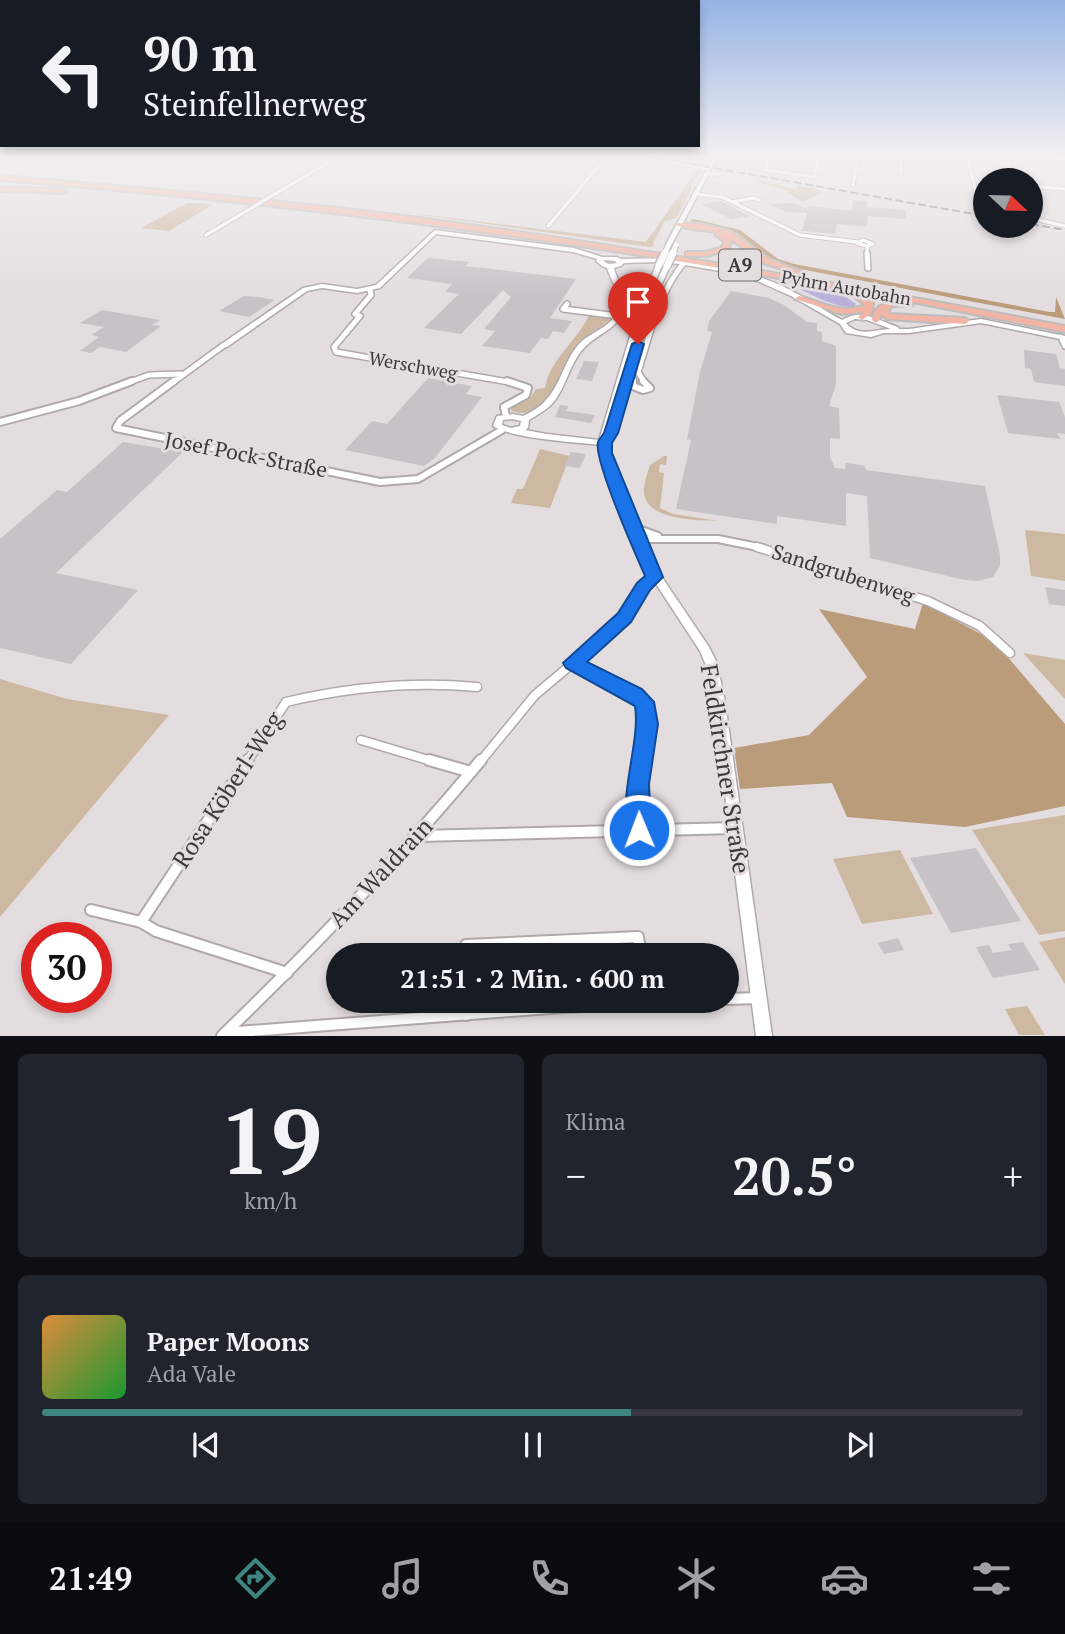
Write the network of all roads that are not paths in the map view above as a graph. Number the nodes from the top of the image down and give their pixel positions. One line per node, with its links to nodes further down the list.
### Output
1 (229, 202): 8 (highway)
2 (241, 202): 8 (highway, Pyhrn Autobahn / A9)
3 (259, 202): 8 (street, bridge)
4 (288, 202): 15 (highway, Pyhrn Autobahn / A9)
5 (568, 202): 10 (street)
6 (691, 202): 12 (main road, Feldkirchner Straße)
7 (731, 202): 21 (street)
8 (256, 204): 14 (street); 22 (highway, Pyhrn Autobahn / A9)
9 (1043, 221): 11 (street)
10 (548, 226)
11 (1065, 226)
12 (681, 227): 13 (highway); 19 (main road, Feldkirchner Straße, bridge)
13 (694, 227): 15 (highway); 22 (highway)
14 (206, 235)
15 (654, 251): 22 (highway, Pyhrn Autobahn / A9)
16 (602, 259): 17 (main road); 20 (main road); 23 (main road, Werschweg)
17 (621, 261): 18 (main road); 20 (main road)
18 (683, 264): 24 (main road); 39 (street)
19 (663, 265): 39 (main road, Feldkirchner Straße); 46 (main road, Feldkirchner Straße)
20 (610, 266): 29 (main road)
21 (868, 268)
22 (821, 281): 26 (highway); 28 (highway, Pyhrn Autobahn / A9); 34 (highway, Pyhrn Autobahn / A9)
23 (370, 290): 37 (main road); 41 (street, Werschweg)
24 (799, 299): 26 (highway); 31 (main road)
25 (567, 303): 29 (street)
26 (869, 306): 30 (highway)
27 (883, 308): 28 (highway); 32 (highway); 33 (highway)
28 (971, 311): 36 (highway, Pyhrn Autobahn / A9)
29 (618, 316): 43 (main road)
30 (862, 317): 31 (main road); 32 (main road)
31 (845, 320): 35 (main road)
32 (876, 320): 35 (main road)
33 (965, 321): 35 (main road); 36 (main road)
34 (1065, 324)
35 (884, 328)
36 (1064, 335): 38 (street)
37 (225, 345): 40 (street, Josef Pock-Straße)
38 (1065, 346)
39 (632, 366): 46 (main road, Feldkirchner Straße)
40 (183, 374): 42 (street); 44 (street, Josef Pock-Straße)
41 (506, 416): 43 (main road); 44 (main road)
42 (0, 422)
43 (525, 423): 45 (main road); 46 (main road)
44 (502, 430): 45 (main road)
45 (515, 431): 46 (main road)
46 (604, 443): 47 (main road, Feldkirchner Straße)
47 (633, 527): 48 (main road, Feldkirchner Straße); 49 (street, Sandgrubenweg)
48 (638, 539): 49 (street, Sandgrubenweg); 50 (main road, Feldkirchner Straße)
49 (661, 539): 51 (street, Sandgrubenweg)
50 (654, 577): 52 (street, Am Waldrain); 56 (main road, Feldkirchner Straße)
51 (1010, 653)
52 (573, 663): 55 (street, Am Waldrain); 57 (street)
53 (477, 687): 60 (street, Rosa Köberl-Weg)
54 (361, 740): 55 (street)
55 (471, 772): 58 (street, Am Waldrain)
56 (736, 828): 57 (street); 64 (main road, Feldkirchner Straße)
57 (639, 830): 58 (street)
58 (418, 836): 63 (street, Am Waldrain)
59 (91, 911): 60 (street)
60 (141, 922): 63 (street)
61 (504, 943): 62 (street)
62 (639, 943)
63 (287, 972): 68 (street, Am Waldrain)
64 (759, 998): 65 (street); 69 (main road, Feldkirchner Straße)
65 (739, 999)
66 (495, 1013): 67 (street)
67 (467, 1015): 68 (street)
68 (223, 1034)
69 (764, 1035)

